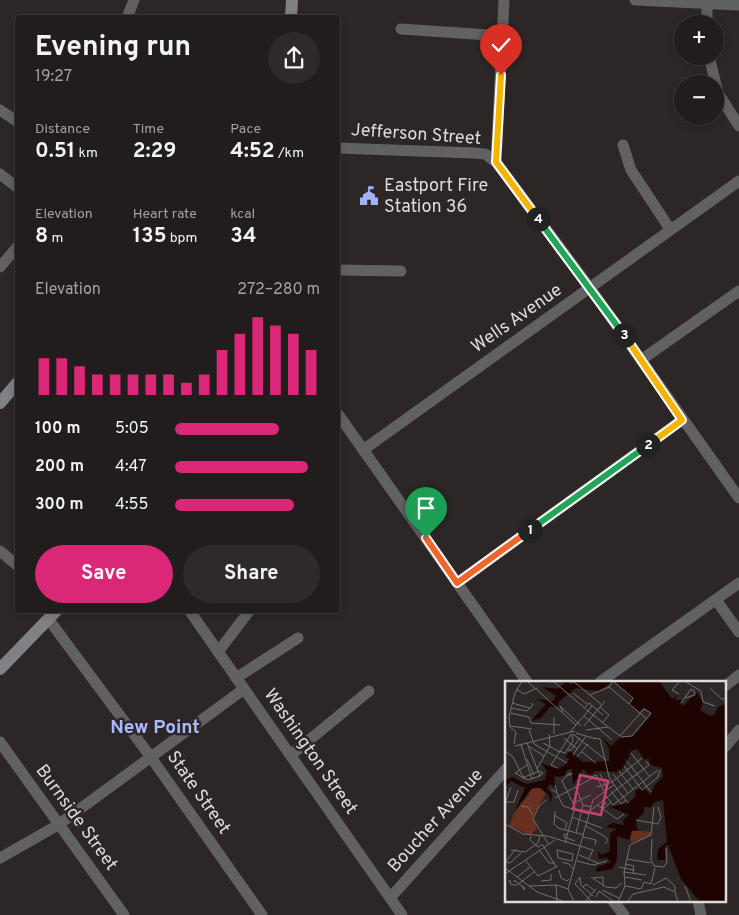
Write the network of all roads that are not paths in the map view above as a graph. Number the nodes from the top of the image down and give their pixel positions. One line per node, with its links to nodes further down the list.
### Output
1 (134, 0): 7 (street)
2 (292, 0): 8 (main road)
3 (504, 0): 11 (street)
4 (635, 0): 5 (street)
5 (706, 2): 6 (street); 9 (street)
6 (739, 5)
7 (128, 15)
8 (292, 15)
9 (706, 15)
10 (400, 29): 11 (street)
11 (502, 36): 18 (street)
12 (711, 65): 15 (street)
13 (0, 110): 14 (street)
14 (15, 120)
15 (739, 126)
16 (623, 145): 22 (street)
17 (340, 148): 18 (street, Jefferson Street)
18 (496, 162): 27 (street, Jefferson Street)
19 (0, 174): 21 (street)
20 (739, 181): 22 (street, Wells Avenue)
21 (15, 186)
22 (670, 229): 27 (street, Wells Avenue)
23 (15, 250): 24 (street)
24 (0, 267)
25 (340, 270): 26 (street)
26 (401, 272)
27 (590, 288): 29 (street, Jefferson Street); 34 (street, Wells Avenue)
28 (739, 291): 29 (street)
29 (641, 360): 33 (street, Jefferson Street)
30 (15, 386): 31 (main road)
31 (0, 403)
32 (340, 417): 34 (street)
33 (682, 420): 35 (street, Jefferson Street); 38 (street)
34 (363, 450): 38 (street)
35 (739, 498)
36 (0, 551): 37 (street)
37 (15, 564)
38 (457, 583): 51 (street)
39 (739, 583): 40 (street)
40 (716, 600): 45 (street); 52 (street)
41 (55, 613): 44 (main road)
42 (191, 613): 47 (street, Washington Street)
43 (248, 613): 47 (street)
44 (49, 620): 48 (main road); 60 (street, State Street)
45 (739, 632)
46 (298, 638): 50 (street)
47 (218, 652): 50 (street, Washington Street)
48 (0, 669)
49 (739, 675): 53 (street)
50 (236, 678): 54 (street, Washington Street)
51 (526, 681)
52 (601, 681)
53 (726, 685)
54 (244, 690): 59 (street, Washington Street); 60 (street)
55 (369, 691): 59 (street)
56 (739, 730): 58 (street)
57 (0, 742): 62 (street, Burnside Street)
58 (726, 746)
59 (291, 755): 64 (street, Washington Street)
60 (150, 756): 62 (street); 68 (street, State Street)
61 (505, 769): 64 (street, Boucher Avenue)
62 (58, 825): 63 (street); 67 (street, Burnside Street)
63 (0, 858)
64 (390, 898): 69 (street, Washington Street)
65 (615, 902): 70 (street)
66 (698, 902): 71 (street)
67 (124, 915)
68 (262, 915)
69 (402, 915)
70 (624, 915)
71 (701, 915)

